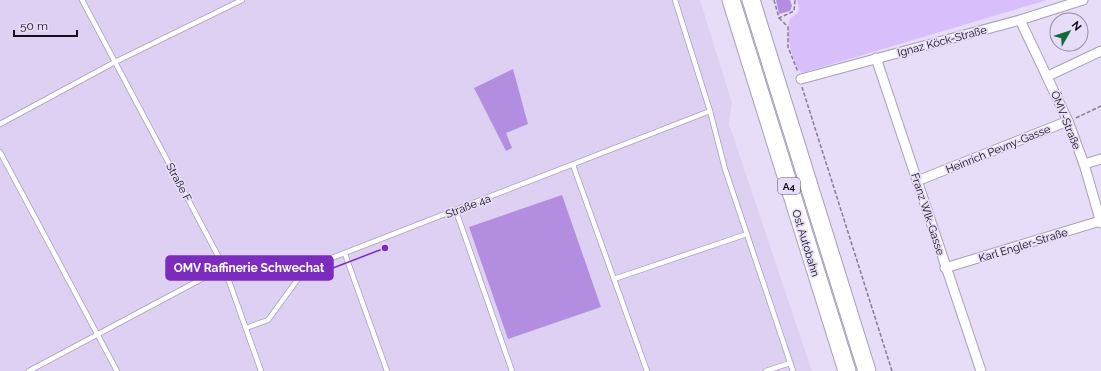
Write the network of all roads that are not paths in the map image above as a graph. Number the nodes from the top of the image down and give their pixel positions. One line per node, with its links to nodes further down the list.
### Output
1 (82, 0): 10 (lane, Straße F)
2 (242, 0): 10 (lane)
3 (675, 0): 13 (lane)
4 (731, 0): 39 (highway, Ost Autobahn / A4)
5 (751, 0): 40 (highway, Ost Autobahn / A4)
6 (1083, 0): 7 (street, Ignaz Köck-Straße)
7 (1020, 20): 9 (street, Ignaz Köck-Straße); 11 (street, ÖMV-Straße)
8 (1101, 51): 11 (street)
9 (876, 58): 12 (street, Ignaz Köck-Straße); 20 (street, Franz Wlk-Gasse)
10 (115, 62): 15 (lane); 25 (lane, Straße F)
11 (1048, 76): 14 (street, ÖMV-Straße)
12 (801, 80)
13 (710, 111): 19 (lane, Straße 4a); 23 (lane)
14 (1068, 121): 18 (street, ÖMV-Straße); 20 (street, Heinrich Pevny-Gasse)
15 (0, 124)
16 (0, 152): 29 (lane)
17 (1101, 159): 18 (street)
18 (1084, 164): 22 (street, ÖMV-Straße)
19 (573, 165): 21 (lane, Straße 4a); 27 (lane)
20 (917, 181): 26 (street, Franz Wlk-Gasse)
21 (456, 211): 24 (lane, Straße 4a); 35 (lane)
22 (1101, 222): 26 (street, Karl Engler-Straße)
23 (747, 234): 27 (lane); 30 (lane)
24 (345, 254): 28 (lane, Straße 4a); 34 (lane)
25 (224, 267): 28 (lane, Straße F); 29 (lane)
26 (945, 268): 41 (street, Franz Wlk-Gasse)
27 (614, 279): 36 (lane)
28 (246, 328): 33 (lane, Straße F)
29 (98, 334): 31 (lane); 32 (lane)
30 (790, 362): 37 (lane); 38 (lane)
31 (29, 371)
32 (117, 371)
33 (261, 371)
34 (387, 371)
35 (512, 371)
36 (647, 371)
37 (766, 371)
38 (793, 371)
39 (847, 371)
40 (866, 371)
41 (981, 371)

